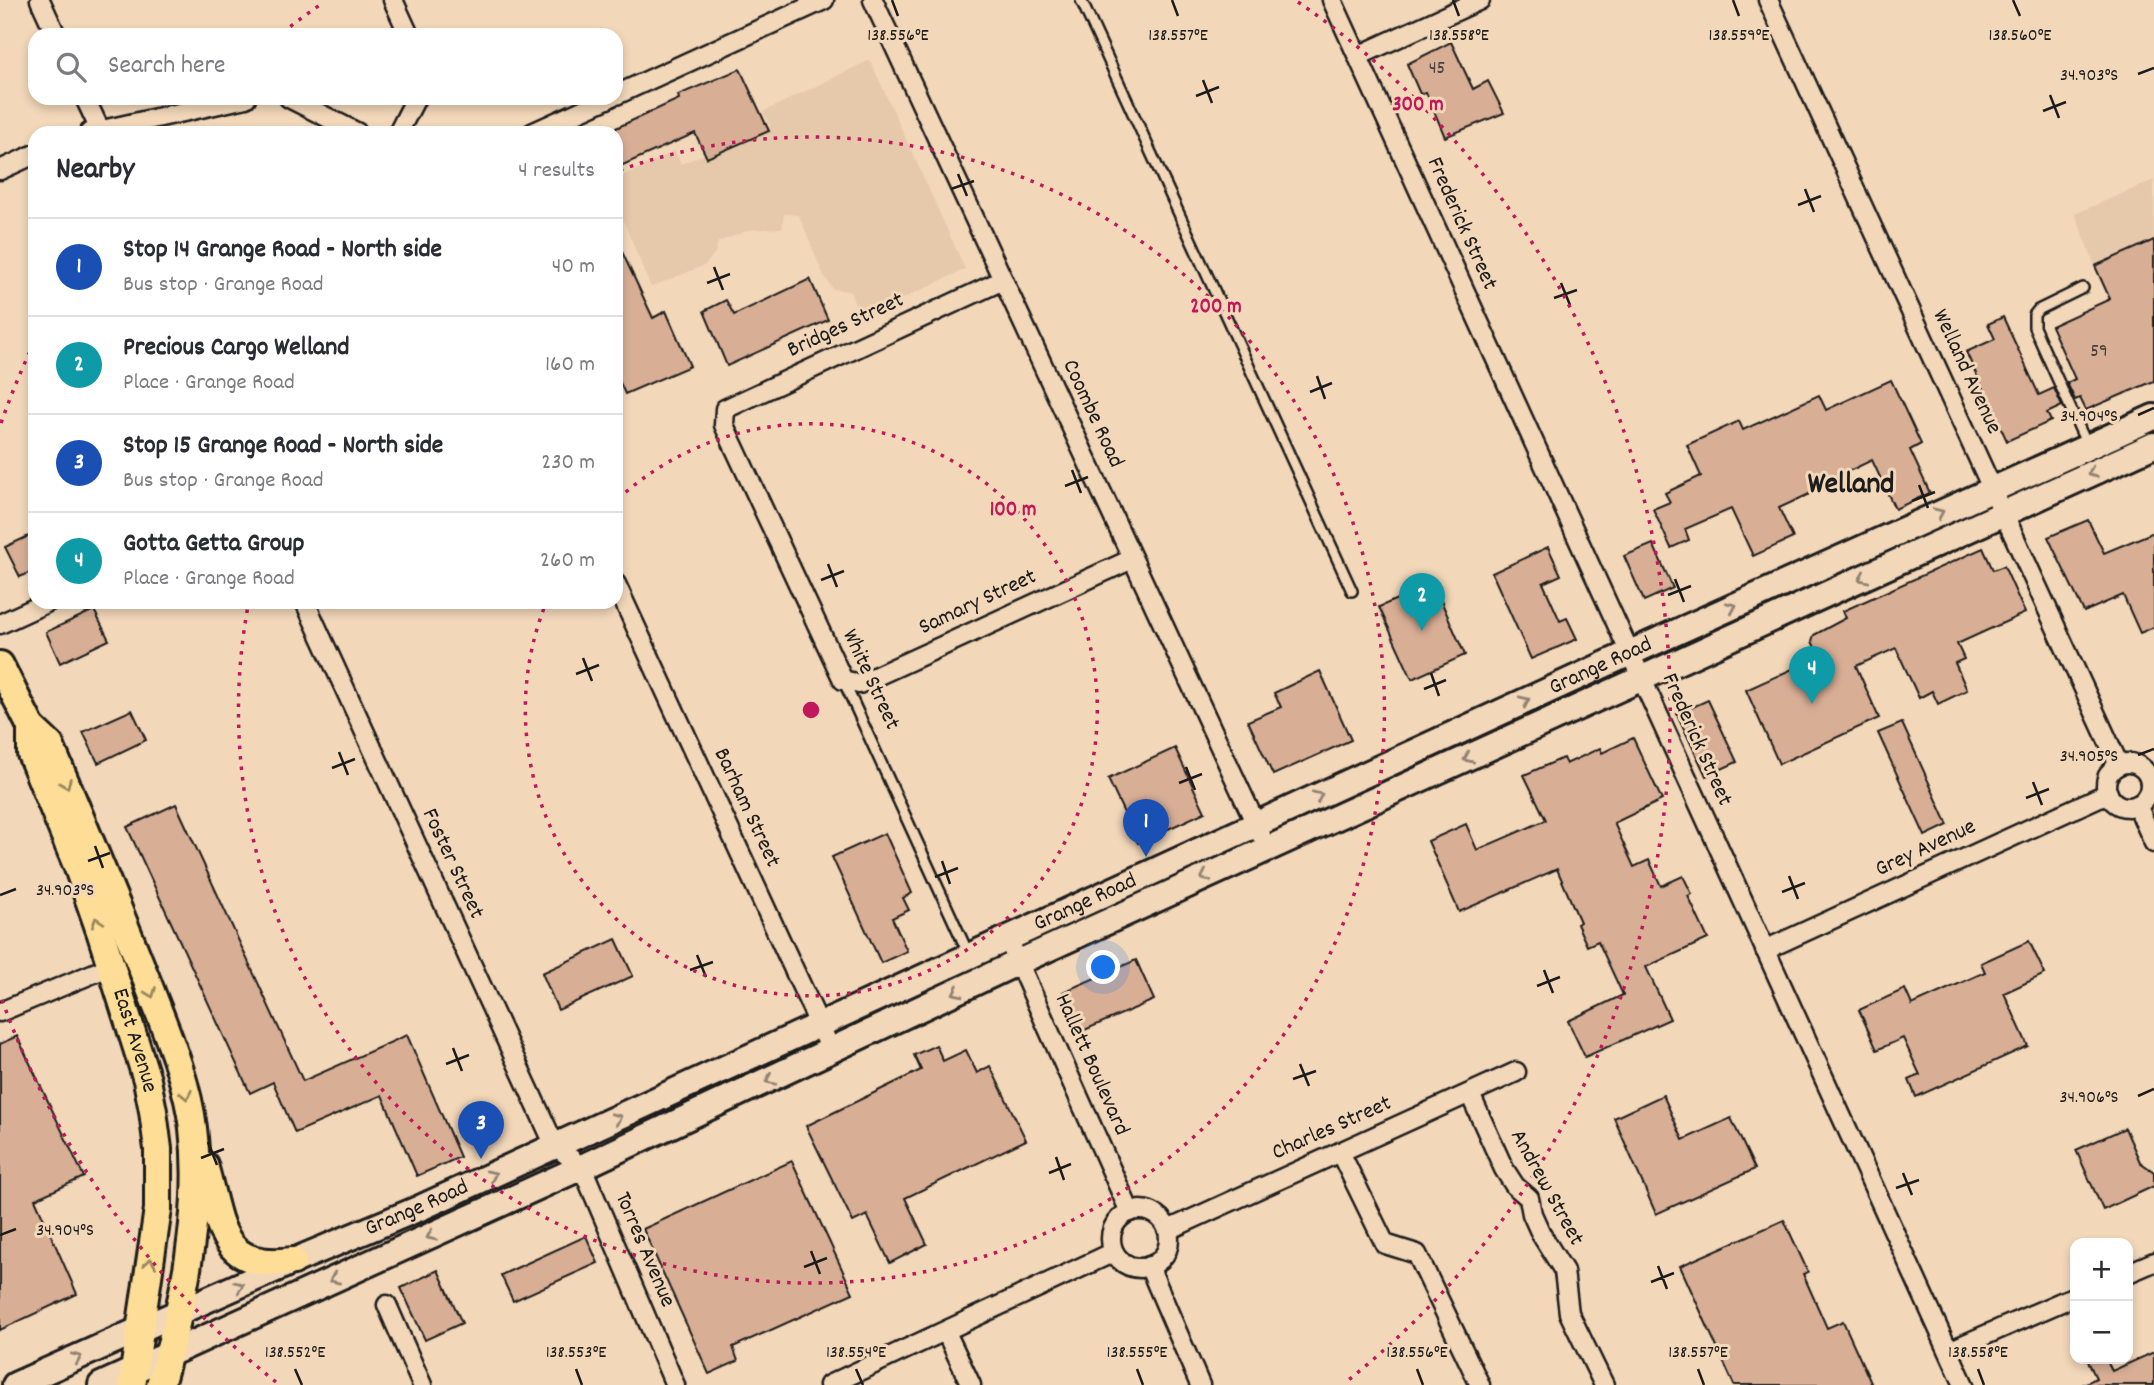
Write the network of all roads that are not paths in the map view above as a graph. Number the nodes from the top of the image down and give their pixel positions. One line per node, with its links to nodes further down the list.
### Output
1 (40, 0): 9 (street)
2 (393, 0): 10 (street)
3 (824, 0): 12 (street)
4 (873, 0): 25 (street, Coombe Road)
5 (1081, 0): 34 (lane)
6 (1332, 0): 11 (street, Frederick Street)
7 (1480, 0): 11 (street)
8 (1768, 0): 31 (street, Welland Avenue)
9 (53, 28)
10 (406, 28)
11 (1357, 56): 39 (street, Frederick Street)
12 (623, 92)
13 (87, 105): 18 (street)
14 (215, 105): 19 (street)
15 (303, 105): 20 (street)
16 (412, 105): 21 (street)
17 (594, 105): 22 (street)
18 (92, 126)
19 (121, 126)
20 (345, 126)
21 (402, 126)
22 (547, 126)
23 (28, 157): 24 (street)
24 (0, 170)
25 (1003, 280): 28 (street, Bridges Street); 33 (street, Coombe Road)
26 (2082, 288): 30 (lane)
27 (2154, 417): 30 (main road, Grange Road)
28 (724, 425): 42 (street, White Street)
29 (2154, 444): 32 (main road, Grange Road, one-way to 32)
30 (2088, 447): 31 (main road, Grange Road)
31 (1993, 489): 32 (street, Welland Avenue); 39 (main road, Grange Road, one-way to 31)
32 (2003, 513): 41 (main road, Grange Road, one-way to 41); 44 (street, Welland Avenue)
33 (1132, 559): 42 (street, Samary Street); 48 (street, Coombe Road)
34 (1352, 591)
35 (623, 599): 57 (street, Barham Street)
36 (33, 609): 38 (street)
37 (308, 609): 62 (street, Foster Street)
38 (0, 624)
39 (1630, 653): 41 (street, Frederick Street); 48 (main road, Grange Road, one-way to 39)
40 (0, 664): 43 (main road, East Avenue)
41 (1642, 679): 50 (main road, Grange Road, one-way to 50); 52 (street, Frederick Street)
42 (843, 680): 53 (lane, White Street)
43 (31, 727): 55 (main road, East Avenue, one-way to 43); 61 (main road, East Avenue, one-way to 61)
44 (2119, 765): 45 (street); 46 (street)
45 (2151, 775): 47 (street)
46 (2108, 793): 47 (street); 52 (street, Grey Avenue)
47 (2137, 806): 49 (street)
48 (1256, 825): 50 (street, Coombe Road); 51 (main road, Grange Road)
49 (2154, 843)
50 (1268, 848): 54 (main road, Grange Road, one-way to 54)
51 (1008, 939): 53 (main road, Grange Road); 54 (street, Hallett Boulevard)
52 (1765, 950): 76 (street, Frederick Street)
53 (969, 956): 57 (main road, Grange Road)
54 (1019, 962): 58 (main road, Grange Road, one-way to 58); 65 (street, Hallett Boulevard)
55 (111, 966): 56 (street); 74 (main road, East Avenue, one-way to 55)
56 (0, 1012)
57 (818, 1025): 58 (street, Barham Street); 62 (main road, Grange Road, one-way to 57)
58 (832, 1052): 64 (main road, Grange Road, one-way to 64)
59 (1517, 1072): 60 (street, Charles Street)
60 (1470, 1094): 63 (street, Charles Street); 86 (street, Andrew Street)
61 (194, 1134): 68 (main road); 74 (main road, East Avenue)
62 (555, 1146): 64 (street, Torres Avenue); 68 (main road, Grange Road, one-way to 62)
63 (1340, 1152): 66 (street, Charles Street); 85 (street)
64 (582, 1167): 77 (main road, Grange Road, one-way to 77); 81 (street, Torres Avenue)
65 (1130, 1212): 66 (street); 67 (street)
66 (1168, 1230): 70 (street)
67 (1114, 1252): 70 (street); 75 (street)
68 (293, 1261): 74 (main road, Grange Road, one-way to 68)
69 (2154, 1262): 71 (street)
70 (1149, 1266): 84 (street)
71 (2133, 1271)
72 (2070, 1298): 76 (street)
73 (387, 1305): 80 (street)
74 (159, 1321): 77 (main road, East Avenue); 77 (main road, East Avenue); 78 (main road, Grange Road, one-way to 74)
75 (946, 1332): 82 (street); 83 (street)
76 (1949, 1351): 87 (street, Frederick Street)
77 (149, 1371): 79 (main road, Grange Road)
78 (15, 1385)
79 (101, 1385)
80 (422, 1385)
81 (675, 1385)
82 (829, 1385)
83 (971, 1385)
84 (1200, 1385)
85 (1480, 1385)
86 (1604, 1385)
87 (1964, 1385)

